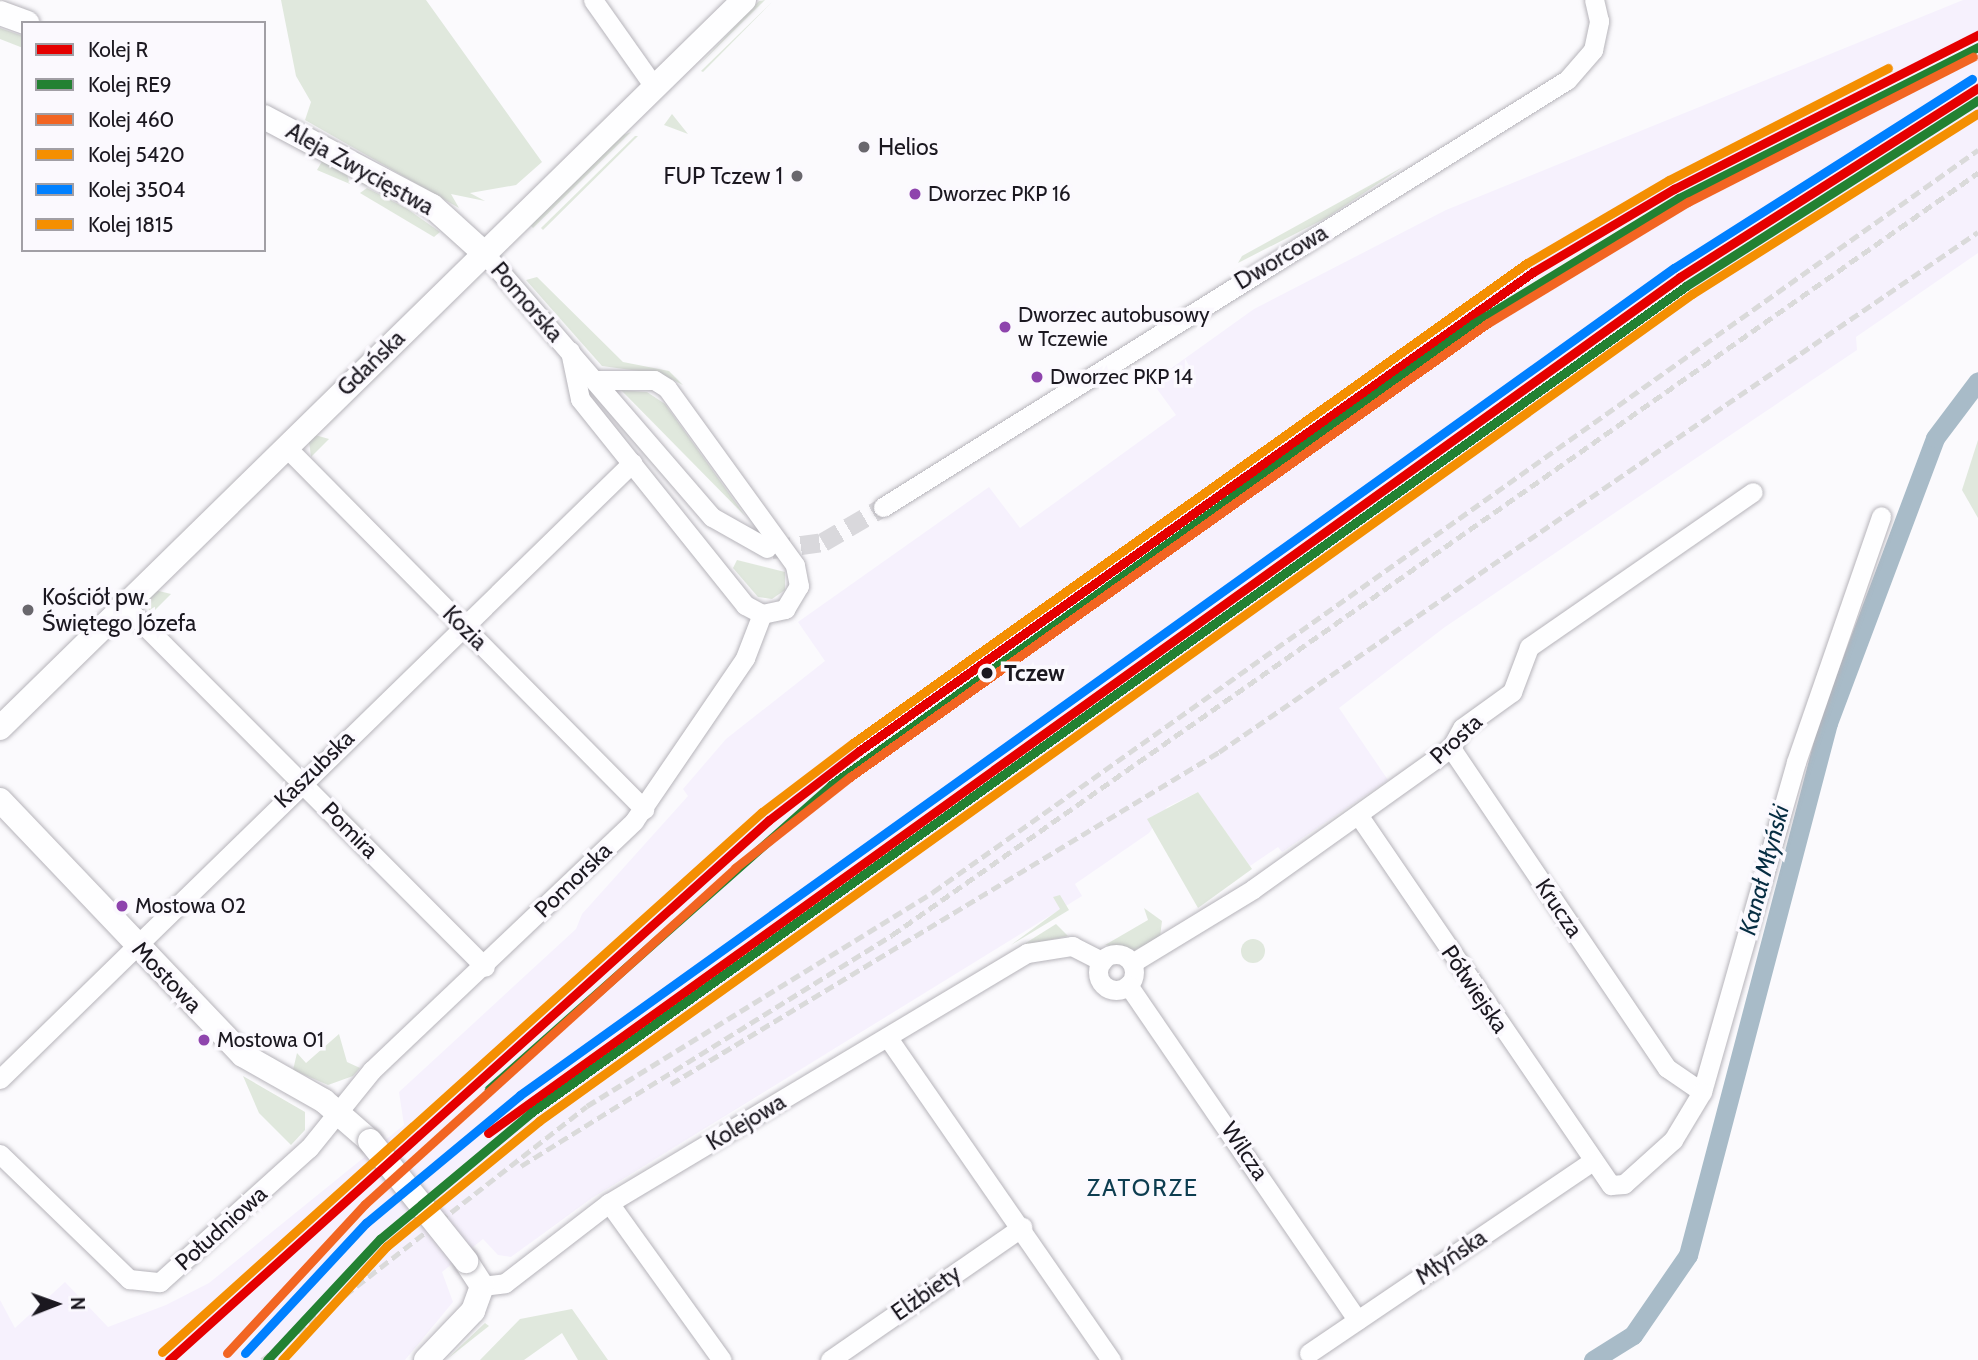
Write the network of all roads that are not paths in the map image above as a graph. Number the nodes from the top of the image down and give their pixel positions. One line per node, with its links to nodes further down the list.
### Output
1 (593, 0): 6 (street)
2 (744, 0): 6 (street, Gdańska)
3 (1594, 0): 14 (street, Dworcowa)
4 (0, 13): 5 (street)
5 (22, 21)
6 (655, 88): 8 (street, Gdańska)
7 (266, 118): 8 (street, Aleja Zwycięstwa)
8 (484, 253): 9 (street, Pomorska); 11 (street, Gdańska)
9 (570, 351): 10 (street, Pomorska); 12 (street, Pomorska)
10 (595, 380): 16 (street, Pomorska); 18 (street)
11 (285, 446): 17 (street, Gdańska); 19 (street, Kozia)
12 (632, 463): 18 (street, Pomorska); 19 (street, Kaszubska)
13 (1753, 492): 21 (street, Prosta)
14 (883, 507)
15 (1881, 516): 33 (street)
16 (767, 548)
17 (124, 605): 20 (street, Gdańska); 22 (street, Pomira)
18 (762, 614): 24 (street, Pomorska)
19 (464, 627): 22 (street, Kaszubska); 24 (street, Kozia)
20 (0, 728)
21 (1451, 748): 25 (street, Prosta); 33 (street, Krucza)
22 (302, 781): 26 (street, Kaszubska); 29 (street, Pomira)
23 (0, 800): 26 (street, Mostowa)
24 (644, 809): 29 (street, Pomorska)
25 (1359, 816): 28 (street, Prosta); 36 (street, Półwiejska)
26 (135, 944): 32 (street, Kaszubska); 34 (street, Mostowa)
27 (1102, 961): 28 (street); 30 (street); 31 (street, Kolejowa)
28 (1132, 963): 30 (street)
29 (485, 967): 34 (street, Pomorska)
30 (1128, 985): 40 (street, Wilcza)
31 (888, 1038): 37 (street, Kolejowa); 38 (street)
32 (0, 1079)
33 (1702, 1092): 36 (street, Półwiejska)
34 (338, 1110): 35 (street, Południowa); 39 (street, Mostowa, bridge)
35 (0, 1153)
36 (1593, 1161): 40 (street, Młyńska)
37 (608, 1203): 39 (street, Kolejowa); 43 (street)
38 (1022, 1227): 44 (street, Elżbiety); 45 (street)
39 (482, 1286): 42 (street)
40 (1357, 1320): 41 (street, Młyńska)
41 (1309, 1353)
42 (425, 1360)
43 (722, 1360)
44 (830, 1360)
45 (1111, 1360)

